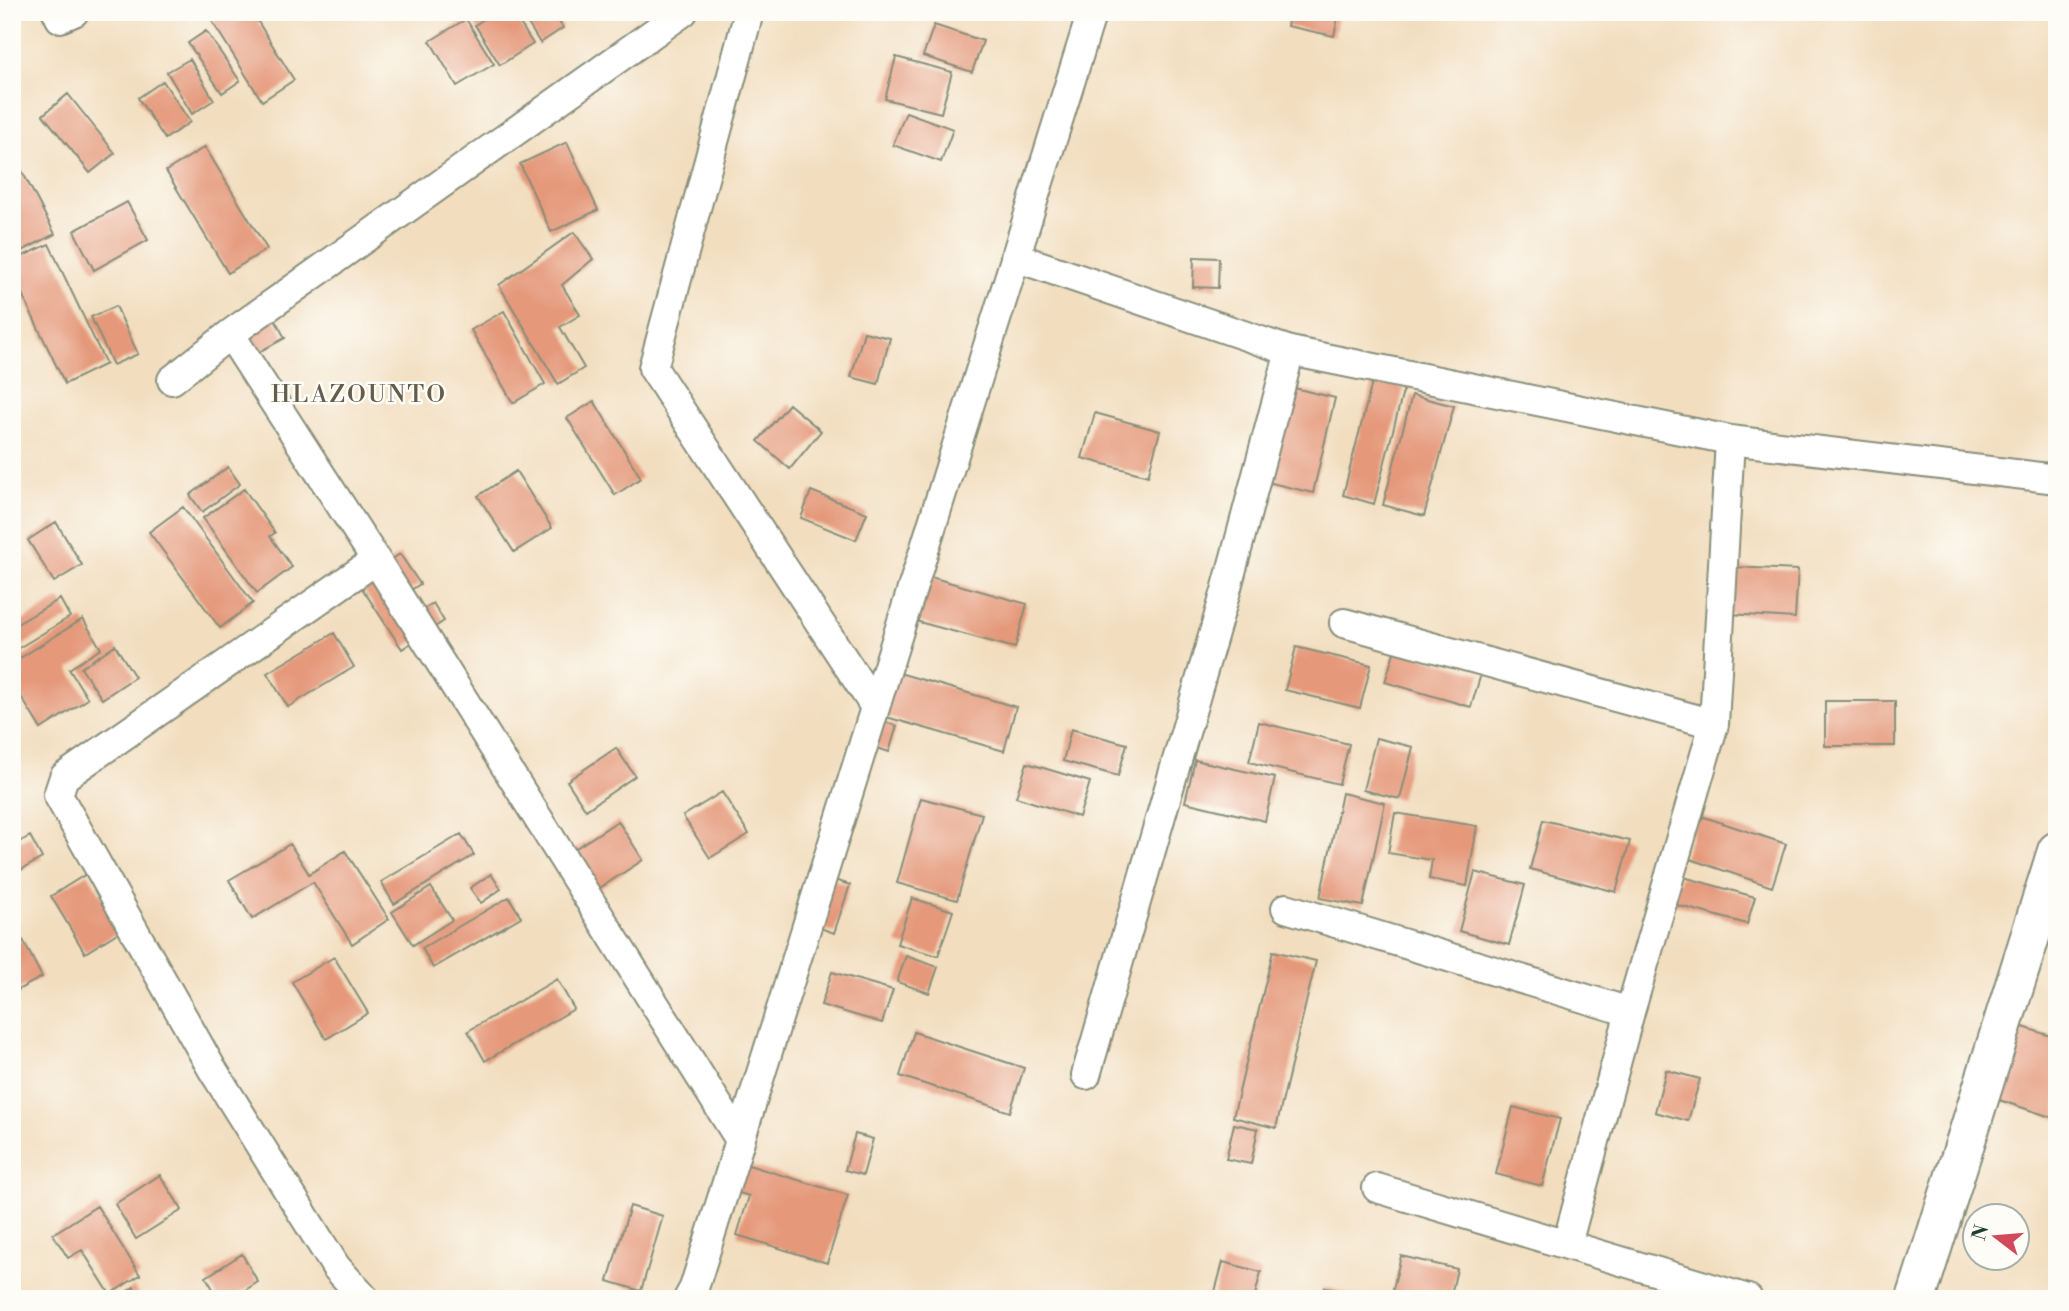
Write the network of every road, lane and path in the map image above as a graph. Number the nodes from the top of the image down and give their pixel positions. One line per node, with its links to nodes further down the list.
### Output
1 (57, 12): 2 (street)
2 (74, 12)
3 (683, 12): 7 (street)
4 (750, 12): 14 (street)
5 (1091, 12): 6 (street)
6 (1015, 257): 8 (street); 14 (street)
7 (230, 334): 9 (street); 12 (street)
8 (1290, 351): 10 (street); 19 (street)
9 (172, 380)
10 (1730, 440): 11 (street); 15 (street)
11 (2057, 479)
12 (376, 559): 20 (street); 23 (street)
13 (1344, 623): 15 (street)
14 (875, 707): 20 (street)
15 (1714, 724): 18 (street)
16 (2057, 851): 26 (street)
17 (1286, 908): 18 (street)
18 (1630, 1012): 22 (street)
19 (1086, 1075)
20 (740, 1140): 24 (street)
21 (1377, 1188): 22 (street)
22 (1567, 1244): 25 (street)
23 (365, 1299)
24 (688, 1299)
25 (1748, 1299)
26 (1916, 1299)

